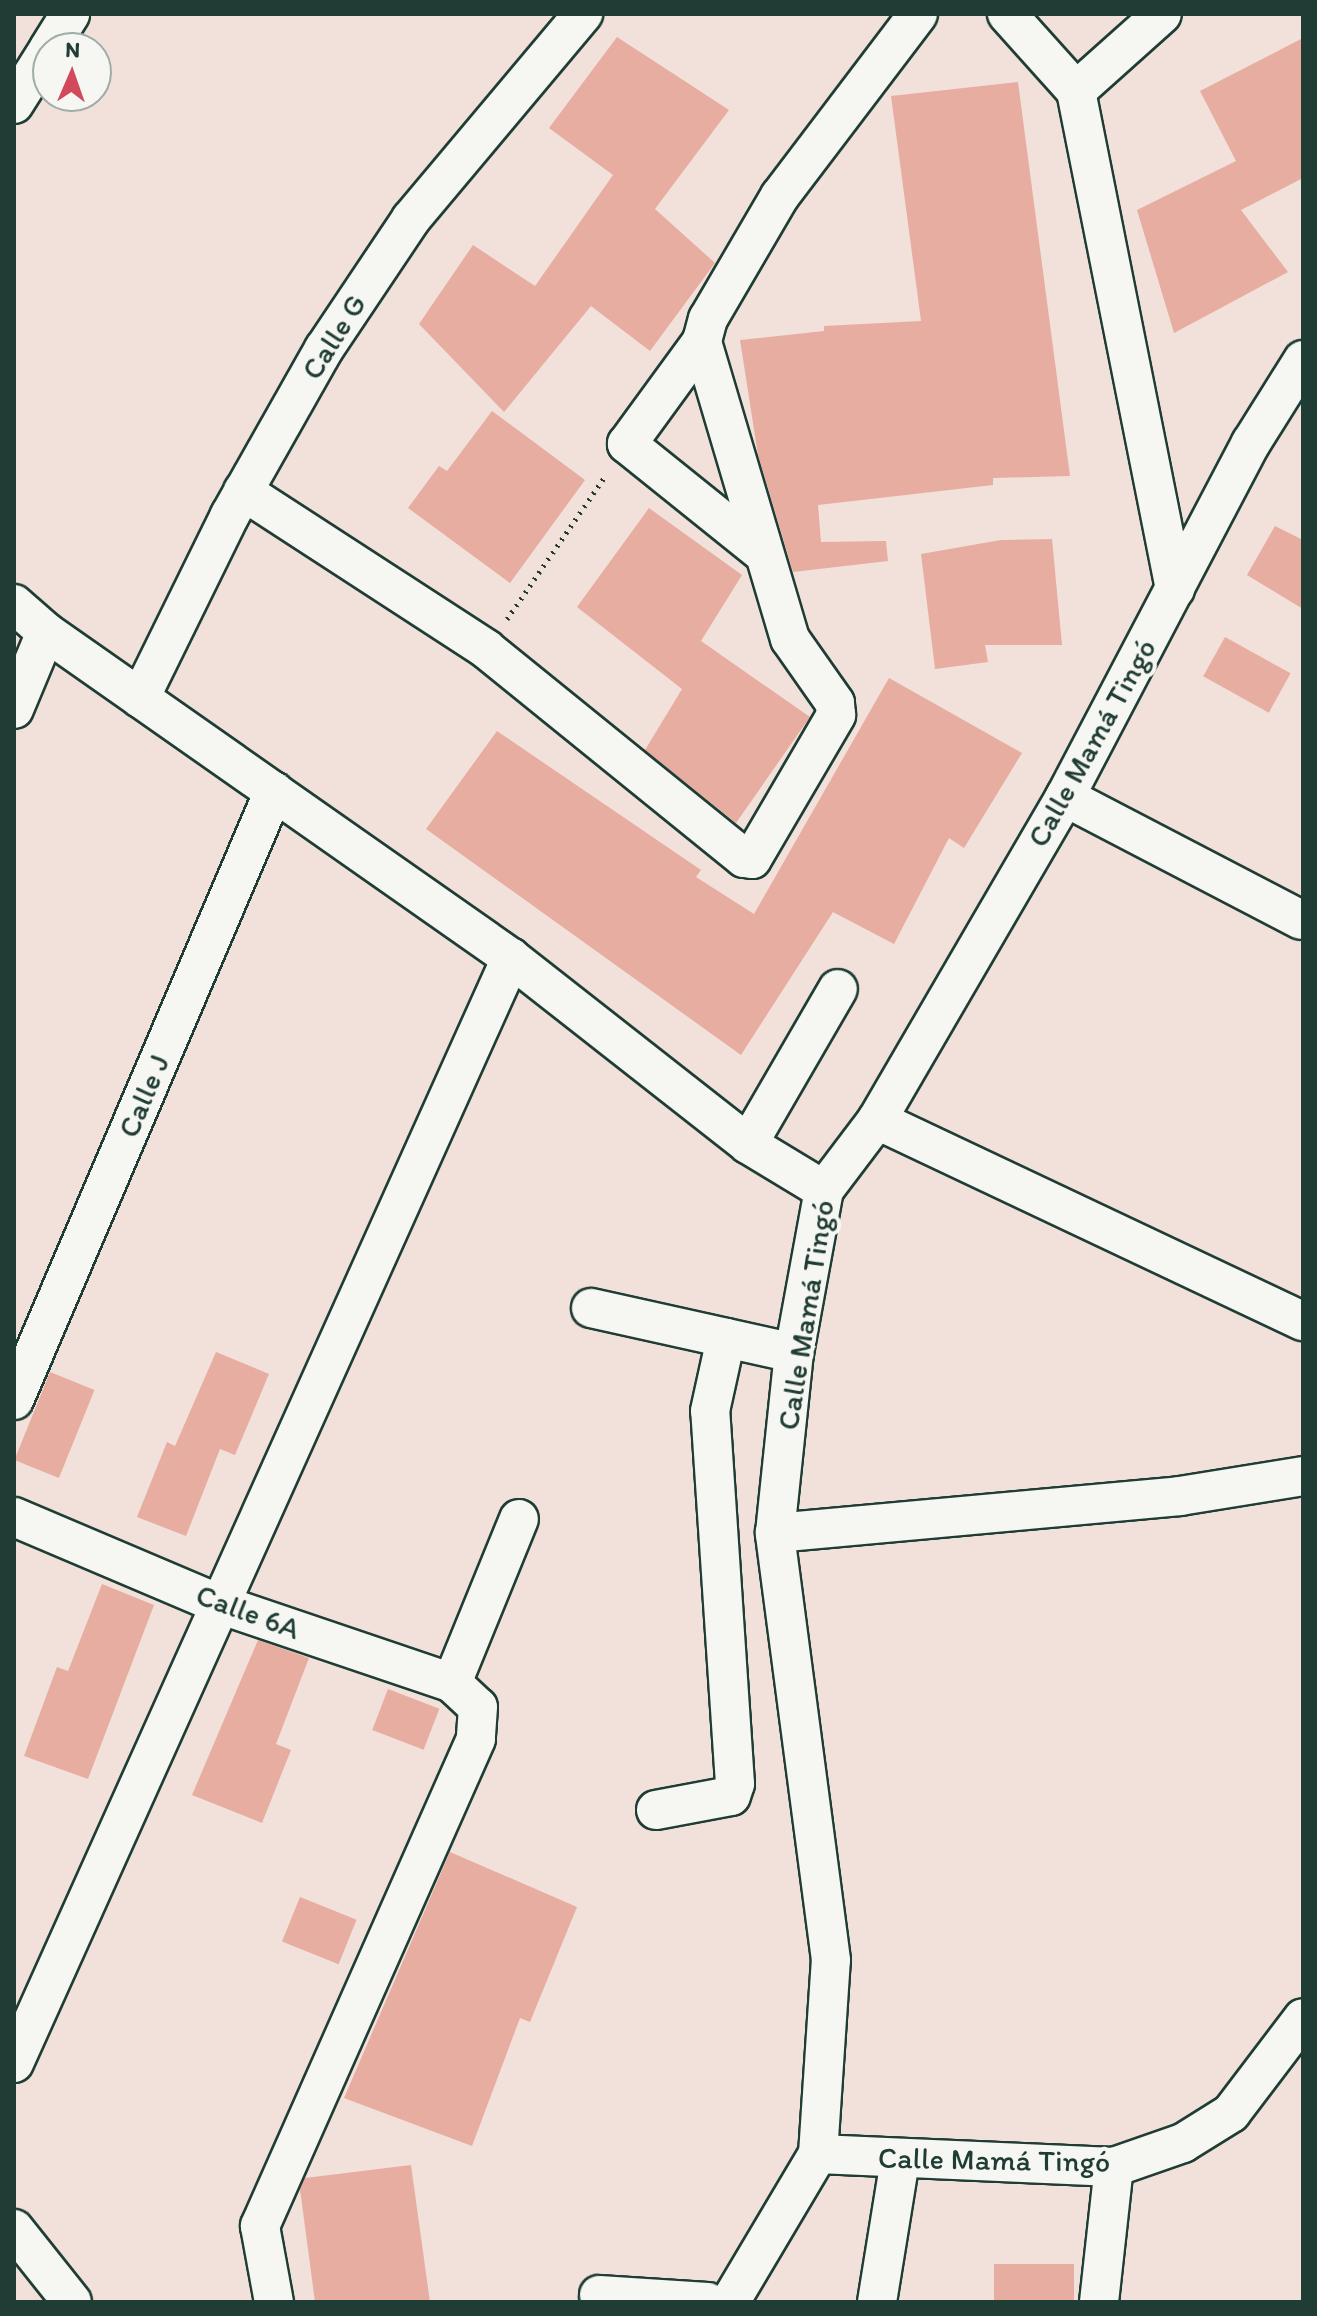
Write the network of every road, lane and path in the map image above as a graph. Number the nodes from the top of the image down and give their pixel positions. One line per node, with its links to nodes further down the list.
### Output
1 (70, 14): 6 (street)
2 (583, 14): 13 (street, Calle G)
3 (918, 14): 10 (street)
4 (1007, 14): 8 (street)
5 (1162, 14): 8 (street)
6 (59, 32)
7 (32, 75): 9 (street)
8 (1076, 91): 15 (street)
9 (14, 104)
10 (702, 341): 12 (street); 14 (street)
11 (1303, 360): 15 (street, Calle Mamá Tingó)
12 (627, 444): 14 (street); 18 (path)
13 (243, 491): 18 (street); 19 (street, Calle G)
14 (764, 554): 18 (street)
15 (1175, 589): 22 (street, Calle Mamá Tingó)
16 (14, 604): 17 (street)
17 (46, 632): 19 (street); 20 (street)
18 (486, 649)
19 (140, 698): 21 (street)
20 (14, 709)
21 (274, 791): 24 (street); 33 (street, Calle J)
22 (1065, 797): 23 (street); 26 (street, Calle Mamá Tingó)
23 (1301, 920)
24 (511, 958): 27 (street); 38 (street)
25 (838, 989): 27 (street)
26 (877, 1120): 28 (street, Calle Mamá Tingó); 30 (street)
27 (748, 1144): 28 (street)
28 (824, 1190): 32 (street, Calle Mamá Tingó)
29 (591, 1308): 31 (street)
30 (1303, 1321)
31 (726, 1338): 32 (street); 40 (street)
32 (794, 1353): 37 (street, Calle Mamá Tingó)
33 (14, 1400)
34 (1303, 1476): 37 (street)
35 (14, 1517): 38 (street, Calle 6A)
36 (519, 1519): 39 (street)
37 (775, 1533): 43 (street, Calle Mamá Tingó)
38 (219, 1604): 39 (street, Calle 6A); 42 (street)
39 (465, 1695): 49 (street)
40 (656, 1810)
41 (1303, 2018): 45 (street, Calle Mamá Tingó)
42 (14, 2063)
43 (818, 2154): 44 (street, Calle Mamá Tingó); 51 (street, Calle Mamá Tingó)
44 (900, 2160): 45 (street, Calle Mamá Tingó); 52 (street)
45 (1114, 2167): 53 (street)
46 (20, 2251): 48 (street)
47 (599, 2295): 50 (street)
48 (72, 2302)
49 (274, 2302)
50 (708, 2302)
51 (730, 2302)
52 (877, 2302)
53 (1099, 2302)

